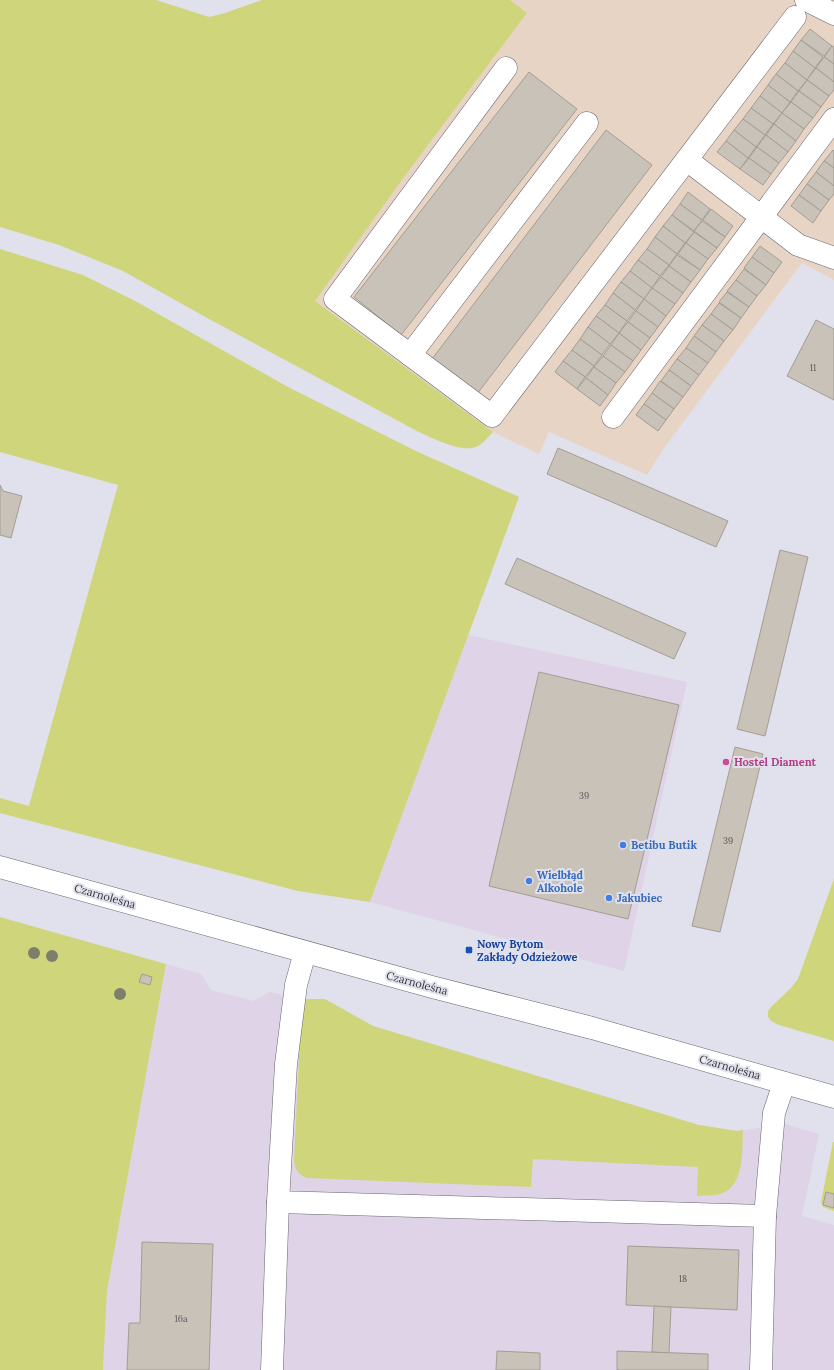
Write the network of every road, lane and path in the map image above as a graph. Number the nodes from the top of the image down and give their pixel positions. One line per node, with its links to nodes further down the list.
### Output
1 (800, 9): 2 (street); 6 (street)
2 (834, 14)
3 (506, 68): 9 (street)
4 (834, 119): 7 (street)
5 (587, 123): 9 (street)
6 (687, 160): 7 (street); 9 (street)
7 (762, 217): 8 (street); 10 (street)
8 (834, 258)
9 (410, 355)
10 (613, 417)
11 (0, 867): 12 (street, Czarnoleśna)
12 (305, 952): 13 (street, Czarnoleśna); 15 (street)
13 (784, 1083): 14 (street, Czarnoleśna); 16 (street)
14 (834, 1097)
15 (278, 1202): 16 (street); 17 (street)
16 (765, 1216): 18 (street)
17 (272, 1370)
18 (761, 1370)

